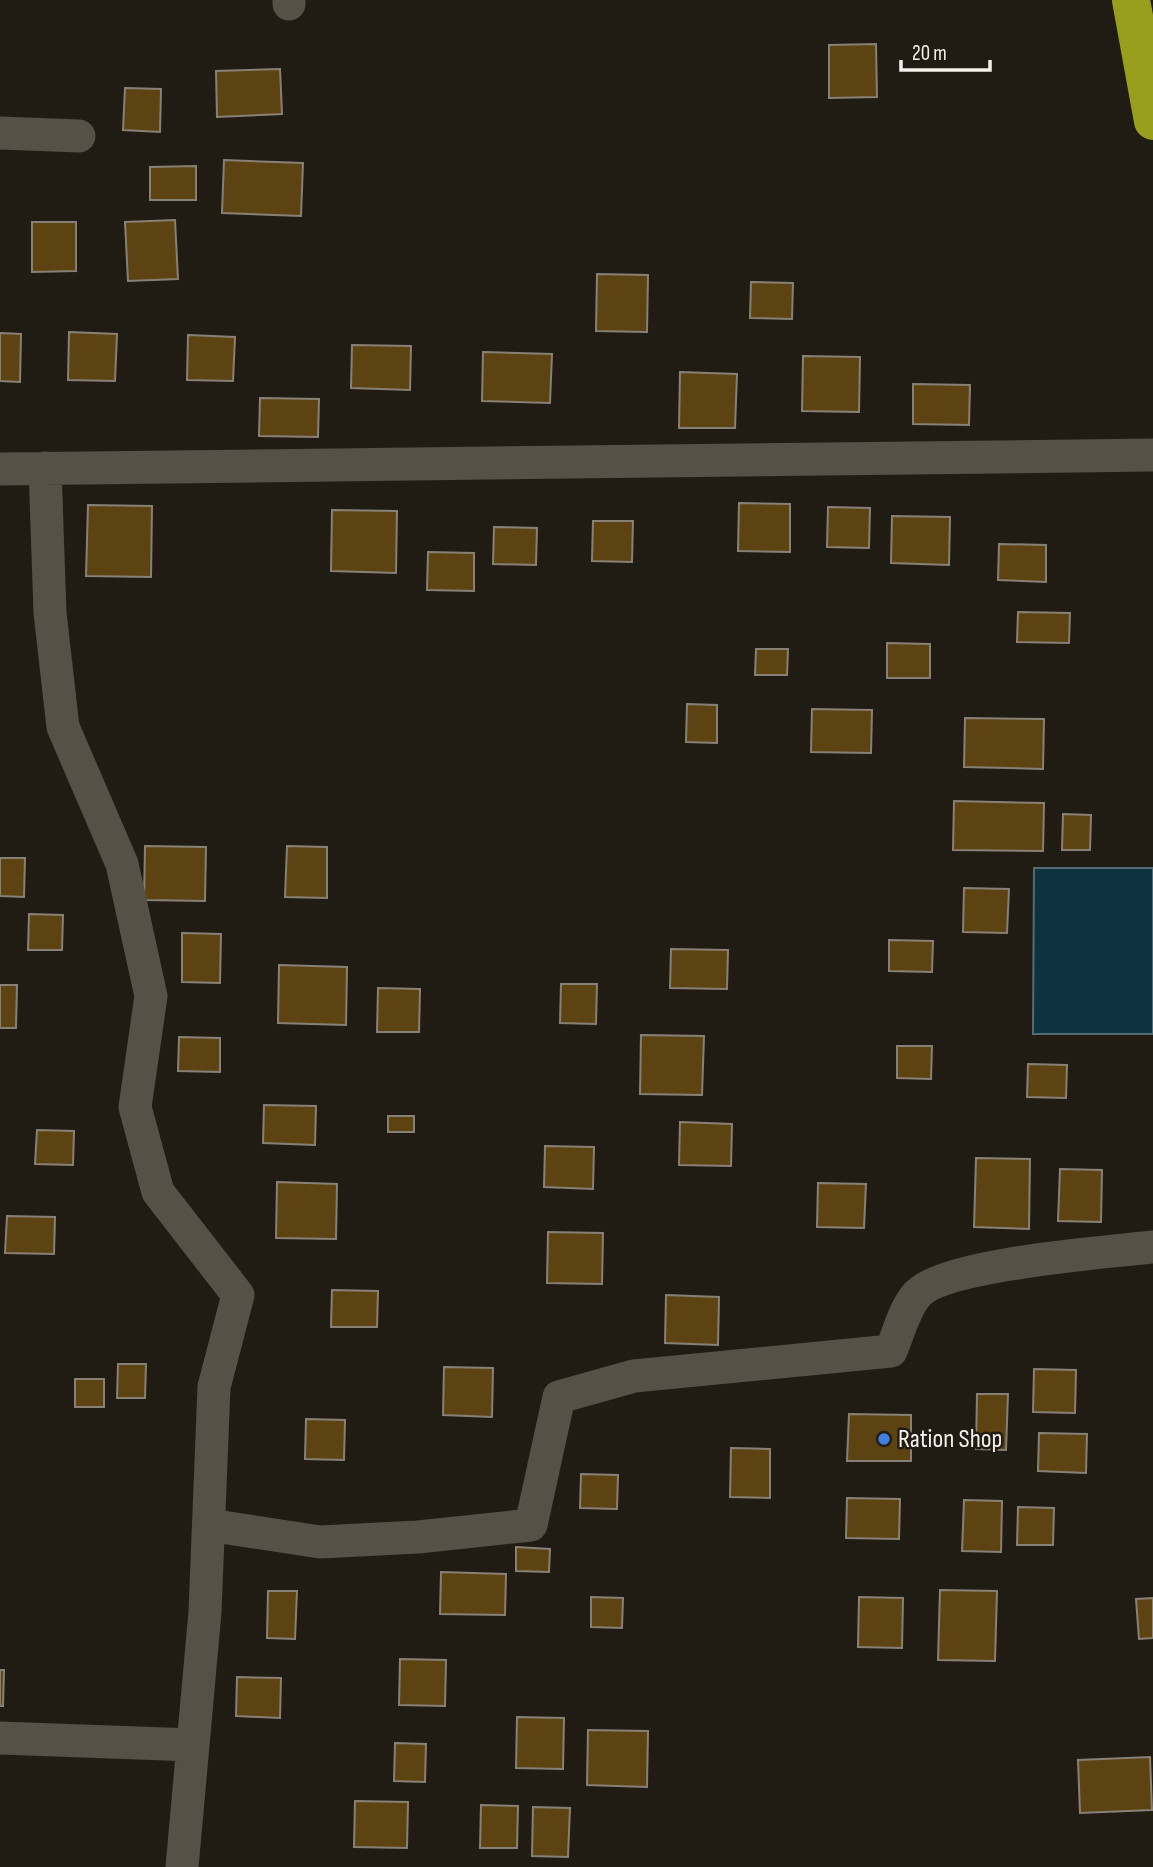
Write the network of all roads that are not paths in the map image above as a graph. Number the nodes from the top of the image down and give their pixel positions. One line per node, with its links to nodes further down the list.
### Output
1 (1130, 0): 2 (highway)
2 (1152, 110)
3 (0, 133): 4 (street)
4 (79, 136)
5 (1153, 455): 6 (street)
6 (45, 468): 7 (street); 9 (street)
7 (0, 469)
8 (1153, 1247): 9 (street)
9 (209, 1525): 11 (street)
10 (0, 1738): 11 (street)
11 (193, 1745): 12 (street)
12 (182, 1867)

